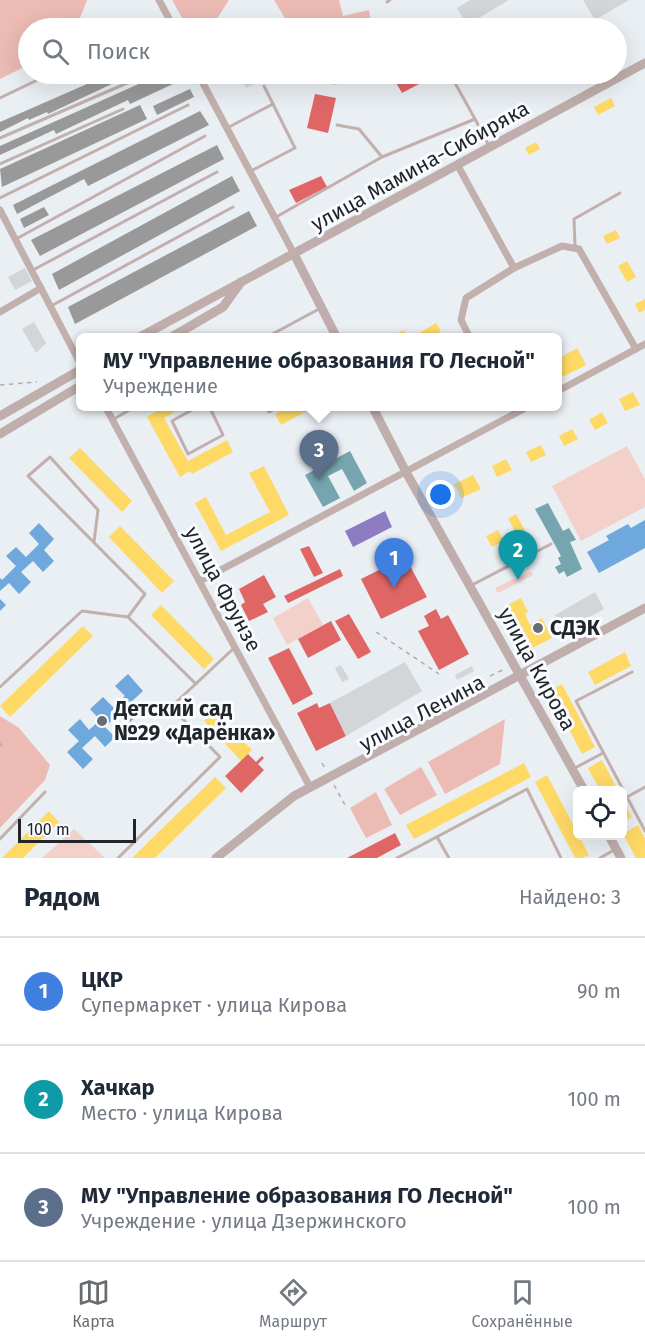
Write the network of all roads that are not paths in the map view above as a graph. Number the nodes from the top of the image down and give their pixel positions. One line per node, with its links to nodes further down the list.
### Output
1 (159, 0): 2 (street)
2 (169, 18)
3 (645, 63): 4 (main road, улица Мамина-Сибиряка)
4 (627, 73)
5 (29, 84): 11 (lane)
6 (125, 84): 19 (lane)
7 (203, 84): 17 (street)
8 (456, 84): 15 (lane)
9 (607, 84): 20 (main road, улица Мамина-Сибиряка)
10 (264, 86): 12 (lane)
11 (0, 98)
12 (273, 104): 17 (lane); 25 (lane)
13 (188, 105): 27 (lane)
14 (123, 109): 22 (lane)
15 (475, 119): 20 (lane); 21 (lane)
16 (338, 125): 21 (lane)
17 (227, 128): 25 (street)
18 (205, 136): 31 (lane)
19 (0, 138)
20 (490, 149): 23 (main road, улица Мамина-Сибиряка)
21 (382, 157): 30 (lane)
22 (0, 164)
23 (458, 166): 33 (main road, улица Мамина-Сибиряка); 34 (street)
24 (217, 172): 35 (lane)
25 (250, 172): 30 (street)
26 (620, 193): 32 (lane)
27 (0, 198)
28 (233, 207): 38 (lane)
29 (0, 210): 31 (street)
30 (275, 218): 33 (street)
31 (16, 239): 35 (street)
32 (575, 248): 34 (street); 47 (street)
33 (294, 254): 36 (main road, улица Мамина-Сибиряка); 39 (main road)
34 (514, 268): 45 (street)
35 (33, 270): 37 (street)
36 (243, 280): 41 (main road, улица Мамина-Сибиряка); 42 (main road, улица Мамина-Сибиряка)
37 (41, 288): 38 (street); 40 (street)
38 (49, 306): 48 (street)
39 (322, 307): 43 (lane); 44 (main road)
40 (0, 312)
41 (147, 333)
42 (179, 333)
43 (274, 333)
44 (335, 333)
45 (468, 333)
46 (645, 344): 47 (street)
47 (636, 349): 51 (street)
48 (76, 354)
49 (76, 373): 59 (main road)
50 (76, 389): 62 (main road)
51 (562, 389)
52 (108, 411): 61 (street, улица Фрунзе)
53 (127, 411): 61 (lane)
54 (191, 411): 55 (lane)
55 (211, 411)
56 (375, 411): 63 (main road, улица Кирова)
57 (508, 411): 60 (street)
58 (520, 411): 60 (street)
59 (0, 416)
60 (511, 416): 63 (street)
61 (112, 419): 66 (street, улица Фрунзе)
62 (0, 434)
63 (406, 472): 66 (street); 67 (main road, улица Кирова)
64 (94, 542): 64 (lane); 70 (lane)
65 (551, 544): 67 (lane)
66 (200, 581): 71 (street, улица Фрунзе)
67 (470, 586): 73 (main road, улица Кирова)
68 (645, 608): 73 (main road)
69 (645, 613): 73 (main road, улица Ленина)
70 (128, 617): 74 (lane); 75 (lane)
71 (235, 648): 74 (lane); 81 (street, улица Фрунзе)
72 (632, 672): 76 (lane)
73 (522, 677): 77 (main road, улица Кирова); 81 (main road, улица Ленина)
74 (196, 684): 89 (lane)
75 (0, 687)
76 (603, 753): 77 (lane); 79 (lane)
77 (573, 769): 78 (main road, улица Кирова)
78 (582, 786)
79 (621, 786)
80 (645, 787): 83 (lane)
81 (312, 790): 90 (main road); 91 (main road, улица Ленина)
82 (45, 792): 86 (lane)
83 (627, 797): 84 (lane)
84 (645, 831)
85 (437, 837): 92 (lane); 93 (lane); 94 (lane)
86 (0, 839)
87 (611, 840): 88 (main road)
88 (619, 854): 95 (lane)
89 (118, 858)
90 (216, 858)
91 (224, 858)
92 (397, 858)
93 (449, 858)
94 (561, 858)
95 (600, 858)

